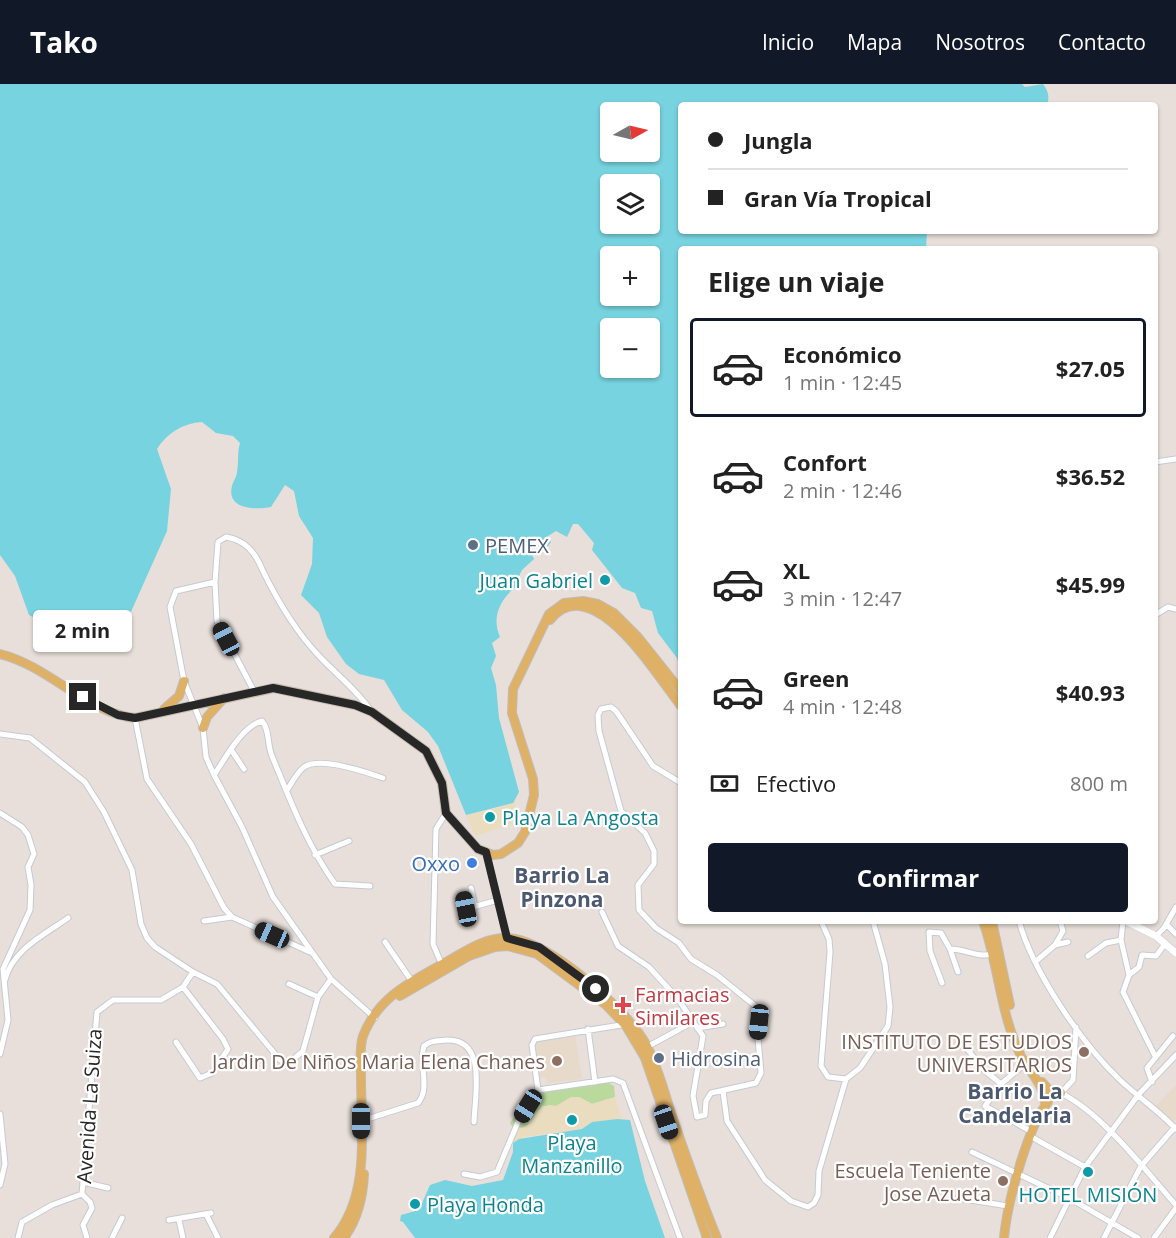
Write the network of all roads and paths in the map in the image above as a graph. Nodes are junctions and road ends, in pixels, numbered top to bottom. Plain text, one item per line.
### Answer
1 (1176, 459) edge
2 (1158, 462) edge
3 (215, 582) junction
4 (1176, 609) edge
5 (1158, 613) edge
6 (543, 630) junction
7 (0, 654) edge
8 (184, 681) junction
9 (678, 687) edge
10 (254, 692) junction
11 (224, 698) junction
12 (678, 702) edge
13 (192, 705) junction
14 (159, 712) junction
15 (372, 712) junction
16 (135, 718) junction
17 (202, 728) junction
18 (0, 734) edge
19 (232, 751) junction
20 (244, 769) dead end
21 (214, 775) junction
22 (383, 778) dead end
23 (678, 781) edge
24 (286, 790) junction
25 (0, 813) edge
26 (446, 813) junction
27 (350, 842) dead end
28 (486, 852) junction
29 (315, 855) junction
30 (370, 886) dead end
31 (471, 888) dead end
32 (464, 896) dead end
33 (498, 900) junction
34 (475, 907) junction
35 (1176, 908) edge
36 (602, 912) dead end
37 (232, 917) junction
38 (68, 918) dead end
39 (204, 921) dead end
40 (822, 924) edge
41 (874, 924) edge
42 (984, 924) edge
43 (993, 924) edge
44 (1019, 924) edge
45 (1061, 924) edge
46 (1124, 924) edge
47 (1131, 924) edge
48 (1166, 924) junction
49 (1176, 934) edge
50 (1156, 936) junction
51 (507, 938) junction
52 (1121, 940) junction
53 (385, 942) dead end
54 (1068, 942) dead end
55 (1165, 944) dead end
56 (1055, 945) junction
57 (950, 949) junction
58 (311, 952) junction
59 (1176, 953) edge
60 (992, 954) junction
61 (1088, 956) dead end
62 (1035, 962) junction
63 (444, 967) junction
64 (193, 972) junction
65 (958, 972) dead end
66 (1129, 975) junction
67 (331, 979) junction
68 (411, 980) junction
69 (942, 983) dead end
70 (289, 984) dead end
71 (4, 985) junction
72 (183, 987) junction
73 (318, 998) junction
74 (375, 1018) junction
75 (693, 1022) junction
76 (723, 1023) dead end
77 (628, 1024) junction
78 (697, 1028) junction
79 (1076, 1028) junction
80 (588, 1029) junction
81 (1173, 1036) dead end
82 (176, 1042) dead end
83 (644, 1048) junction
84 (968, 1050) dead end
85 (0, 1054) edge
86 (1176, 1055) edge
87 (1155, 1056) junction
88 (1027, 1062) junction
89 (846, 1079) junction
90 (595, 1082) junction
91 (1152, 1082) junction
92 (1001, 1084) junction
93 (1043, 1087) junction
94 (538, 1090) junction
95 (723, 1091) junction
96 (1061, 1093) junction
97 (1139, 1094) junction
98 (1045, 1105) junction
99 (0, 1114) edge
100 (363, 1120) junction
101 (474, 1122) dead end
102 (1176, 1128) edge
103 (1109, 1132) junction
104 (1031, 1134) junction
105 (972, 1152) dead end
106 (1141, 1166) junction
107 (1085, 1167) junction
108 (464, 1174) dead end
109 (1019, 1174) junction
110 (83, 1182) junction
111 (0, 1185) edge
112 (108, 1188) dead end
113 (82, 1194) junction
114 (958, 1198) dead end
115 (1069, 1198) junction
116 (1008, 1206) junction
117 (1176, 1206) edge
118 (122, 1218) dead end
119 (169, 1220) dead end
120 (179, 1220) junction
121 (1111, 1220) junction
122 (18, 1238) edge
123 (87, 1238) edge
124 (112, 1238) edge
125 (183, 1238) edge
126 (218, 1238) edge
127 (334, 1238) edge
128 (344, 1238) edge
129 (680, 1238) edge
130 (706, 1238) edge
131 (717, 1238) edge
132 (1004, 1238) edge
133 (1050, 1238) edge
134 (1104, 1238) edge
135 (1138, 1238) edge
136 (1154, 1238) edge

1 - 2 street
3 - 8 street
3 - 10 street
3 - 15 street
4 - 5 street
6 - 9 main road
6 - 12 main road
6 - 28 main road
7 - 16 main road
8 - 13 street
8 - 14 main road
10 - 11 main road
10 - 15 main road
11 - 13 main road
11 - 17 main road
13 - 14 main road
13 - 17 street
14 - 16 main road
15 - 26 main road
16 - 37 street
17 - 21 street
18 - 64 street
19 - 20 street
19 - 21 street
19 - 24 street
21 - 58 street
22 - 24 street
23 - 95 street
24 - 29 street
25 - 71 street
26 - 28 main road
26 - 63 street
27 - 29 street
28 - 33 street
29 - 30 street
31 - 34 street
32 - 34 street
33 - 34 street
33 - 51 street
35 - 48 street
36 - 75 street
37 - 39 street
37 - 58 street
38 - 71 street
40 - 89 street
41 - 89 street
42 - 60 main road
43 - 88 main road
44 - 62 street
45 - 56 street
46 - 52 street
47 - 50 street
48 - 49 street
48 - 50 street
50 - 59 street
51 - 63 main road
51 - 77 main road
52 - 61 street
52 - 66 street
53 - 68 street
54 - 56 street
55 - 66 street
56 - 62 street
57 - 60 street
57 - 65 street
57 - 69 street
58 - 67 street
60 - 88 main road
62 - 79 street
63 - 68 main road
63 - 74 main road
63 - 77 main road
64 - 72 street
64 - 73 street
66 - 87 street
67 - 73 street
67 - 74 street
68 - 74 main road
70 - 73 street
71 - 85 street
72 - 82 street
72 - 110 street, Avenida La Suiza
74 - 100 main road
75 - 78 street
75 - 83 street
76 - 78 street
77 - 80 street
77 - 83 main road
78 - 95 street
79 - 96 street
79 - 97 street
80 - 90 street
80 - 94 street
81 - 87 street
83 - 130 main road
83 - 131 main road
84 - 92 street
86 - 91 street
87 - 91 street
88 - 92 street
88 - 93 main road
89 - 95 street
90 - 94 street
90 - 129 street
91 - 97 street
92 - 104 street
93 - 96 main road
93 - 98 main road
94 - 108 street
96 - 98 main road
96 - 103 street
97 - 102 street
97 - 103 street
98 - 104 main road
99 - 111 street
100 - 101 street
100 - 127 main road
100 - 128 main road
102 - 106 street
103 - 106 street
103 - 107 street
104 - 107 street
104 - 109 main road
105 - 109 street
106 - 117 street
106 - 121 street
107 - 115 street
109 - 115 street
109 - 116 main road
110 - 112 street
110 - 113 street, Avenida La Suiza
113 - 122 street, Avenida La Suiza
113 - 123 street
114 - 116 street
115 - 121 street
115 - 133 street
116 - 132 main road
117 - 136 street
118 - 124 street
119 - 120 street
120 - 125 street
120 - 126 street
121 - 134 street
121 - 135 street

